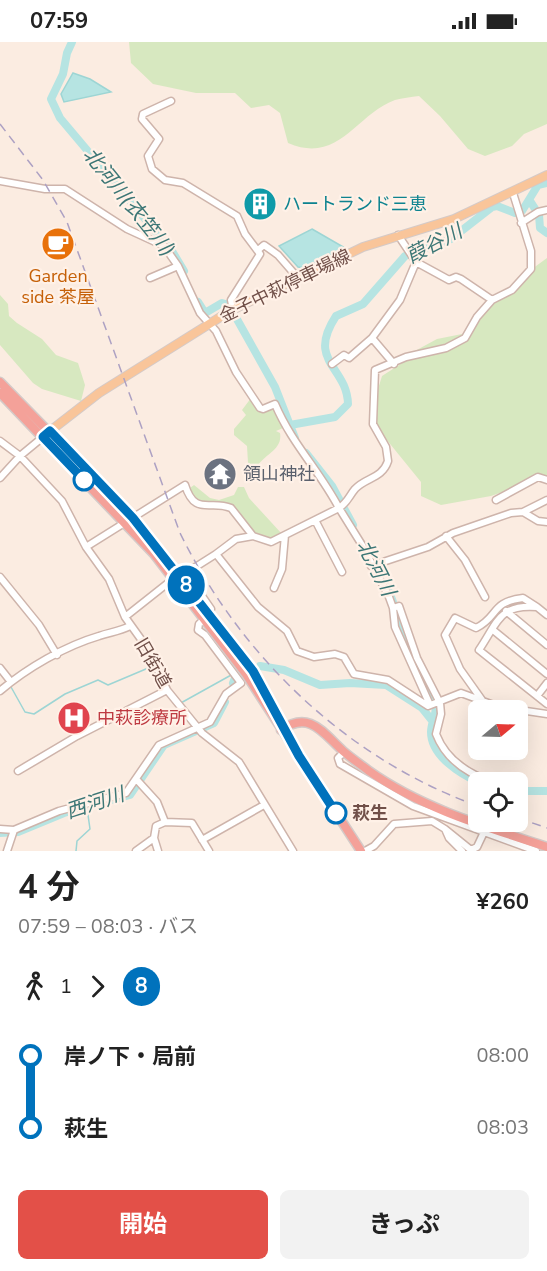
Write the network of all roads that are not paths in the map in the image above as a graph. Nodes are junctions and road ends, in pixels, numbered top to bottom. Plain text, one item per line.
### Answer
1 (171, 101) dead end
2 (547, 175) edge
3 (0, 181) edge
4 (513, 193) junction
5 (547, 210) edge
6 (519, 216) junction
7 (398, 235) junction
8 (258, 250) junction
9 (412, 258) junction
10 (178, 266) junction
11 (150, 278) dead end
12 (298, 278) junction
13 (492, 300) junction
14 (232, 310) junction
15 (211, 323) junction
16 (372, 338) junction
17 (332, 364) dead end
18 (394, 364) junction
19 (0, 382) edge
20 (0, 393) edge
21 (46, 434) junction
22 (0, 441) edge
23 (20, 456) junction
24 (0, 478) edge
25 (547, 480) edge
26 (496, 500) dead end
27 (547, 500) edge
28 (342, 506) junction
29 (523, 512) junction
30 (315, 520) junction
31 (130, 521) junction
32 (547, 522) edge
33 (285, 535) junction
34 (254, 536) junction
35 (446, 536) junction
36 (86, 547) junction
37 (216, 554) junction
38 (373, 565) junction
39 (342, 572) dead end
40 (0, 577) edge
41 (173, 579) junction
42 (274, 588) dead end
43 (484, 597) dead end
44 (395, 607) junction
45 (537, 607) junction
46 (506, 611) junction
47 (547, 615) edge
48 (125, 617) junction
49 (207, 617) junction
50 (130, 626) junction
51 (492, 630) junction
52 (547, 645) edge
53 (57, 655) junction
54 (0, 668) edge
55 (547, 674) edge
56 (547, 682) edge
57 (9, 683) junction
58 (0, 691) edge
59 (165, 691) junction
60 (537, 696) junction
61 (482, 700) joint
62 (435, 704) junction
63 (547, 704) edge
64 (528, 711) edge
65 (547, 714) edge
66 (283, 728) junction
67 (200, 730) junction
68 (18, 771) dead end
69 (470, 772) edge
70 (139, 781) junction
71 (264, 805) junction
72 (468, 819) edge
73 (165, 822) junction
74 (0, 829) edge
75 (445, 829) junction
76 (13, 831) junction
77 (487, 832) edge
78 (498, 832) edge
79 (502, 832) edge
80 (154, 837) junction
81 (202, 840) junction
82 (547, 847) edge
83 (376, 848) edge
84 (7, 851) edge
85 (136, 851) edge
86 (158, 851) edge
87 (209, 851) edge
88 (293, 851) edge
89 (363, 851) edge
90 (462, 851) edge
91 (536, 851) edge

1 - 8 street
2 - 4 main road, 金子中萩停車場線
3 - 10 street
4 - 6 street
4 - 7 main road, 金子中萩停車場線
5 - 6 street
6 - 13 street
7 - 9 street
7 - 12 main road, 金子中萩停車場線
8 - 12 street
8 - 14 street
9 - 13 street
9 - 16 street
10 - 11 street
10 - 15 street
12 - 14 main road, 金子中萩停車場線
13 - 18 street
14 - 15 main road, 金子中萩停車場線
15 - 21 main road, 金子中萩停車場線
15 - 28 street
16 - 17 street
16 - 18 street
18 - 28 street
19 - 21 highway
20 - 21 highway
21 - 23 street
21 - 31 highway
22 - 23 street, 旧街道
23 - 24 street
23 - 36 street, 旧街道
25 - 26 street
27 - 29 street
28 - 30 street
28 - 38 street
29 - 32 street
29 - 35 street
30 - 33 street
30 - 39 street
31 - 34 street
31 - 36 street
31 - 41 highway
31 - 49 highway
33 - 34 street
33 - 42 street
34 - 37 street
35 - 38 street
35 - 43 street
36 - 48 street, 旧街道
37 - 49 street
37 - 62 street
38 - 44 street
40 - 53 street
41 - 48 street
41 - 49 highway
44 - 62 street
44 - 62 street
45 - 46 street
45 - 47 street
45 - 61 street
46 - 51 street
46 - 52 street
48 - 50 street, 旧街道
49 - 66 highway
49 - 67 street
50 - 53 street
50 - 59 street, 旧街道
51 - 55 street
51 - 60 street
53 - 57 street
54 - 57 street
56 - 60 street
57 - 58 street
59 - 67 street, 旧街道
59 - 68 street
60 - 63 street
61 - 62 street
62 - 69 street
64 - 65 street
66 - 72 highway
66 - 89 highway
67 - 70 street
67 - 71 street, 旧街道
70 - 73 street
70 - 76 street
71 - 81 street
71 - 88 street, 旧街道
73 - 80 street
73 - 81 street
74 - 76 street
75 - 77 street
75 - 83 street
75 - 90 street
76 - 84 street
78 - 91 street
79 - 82 highway
80 - 85 street
80 - 86 street
81 - 87 street
83 - 89 street

